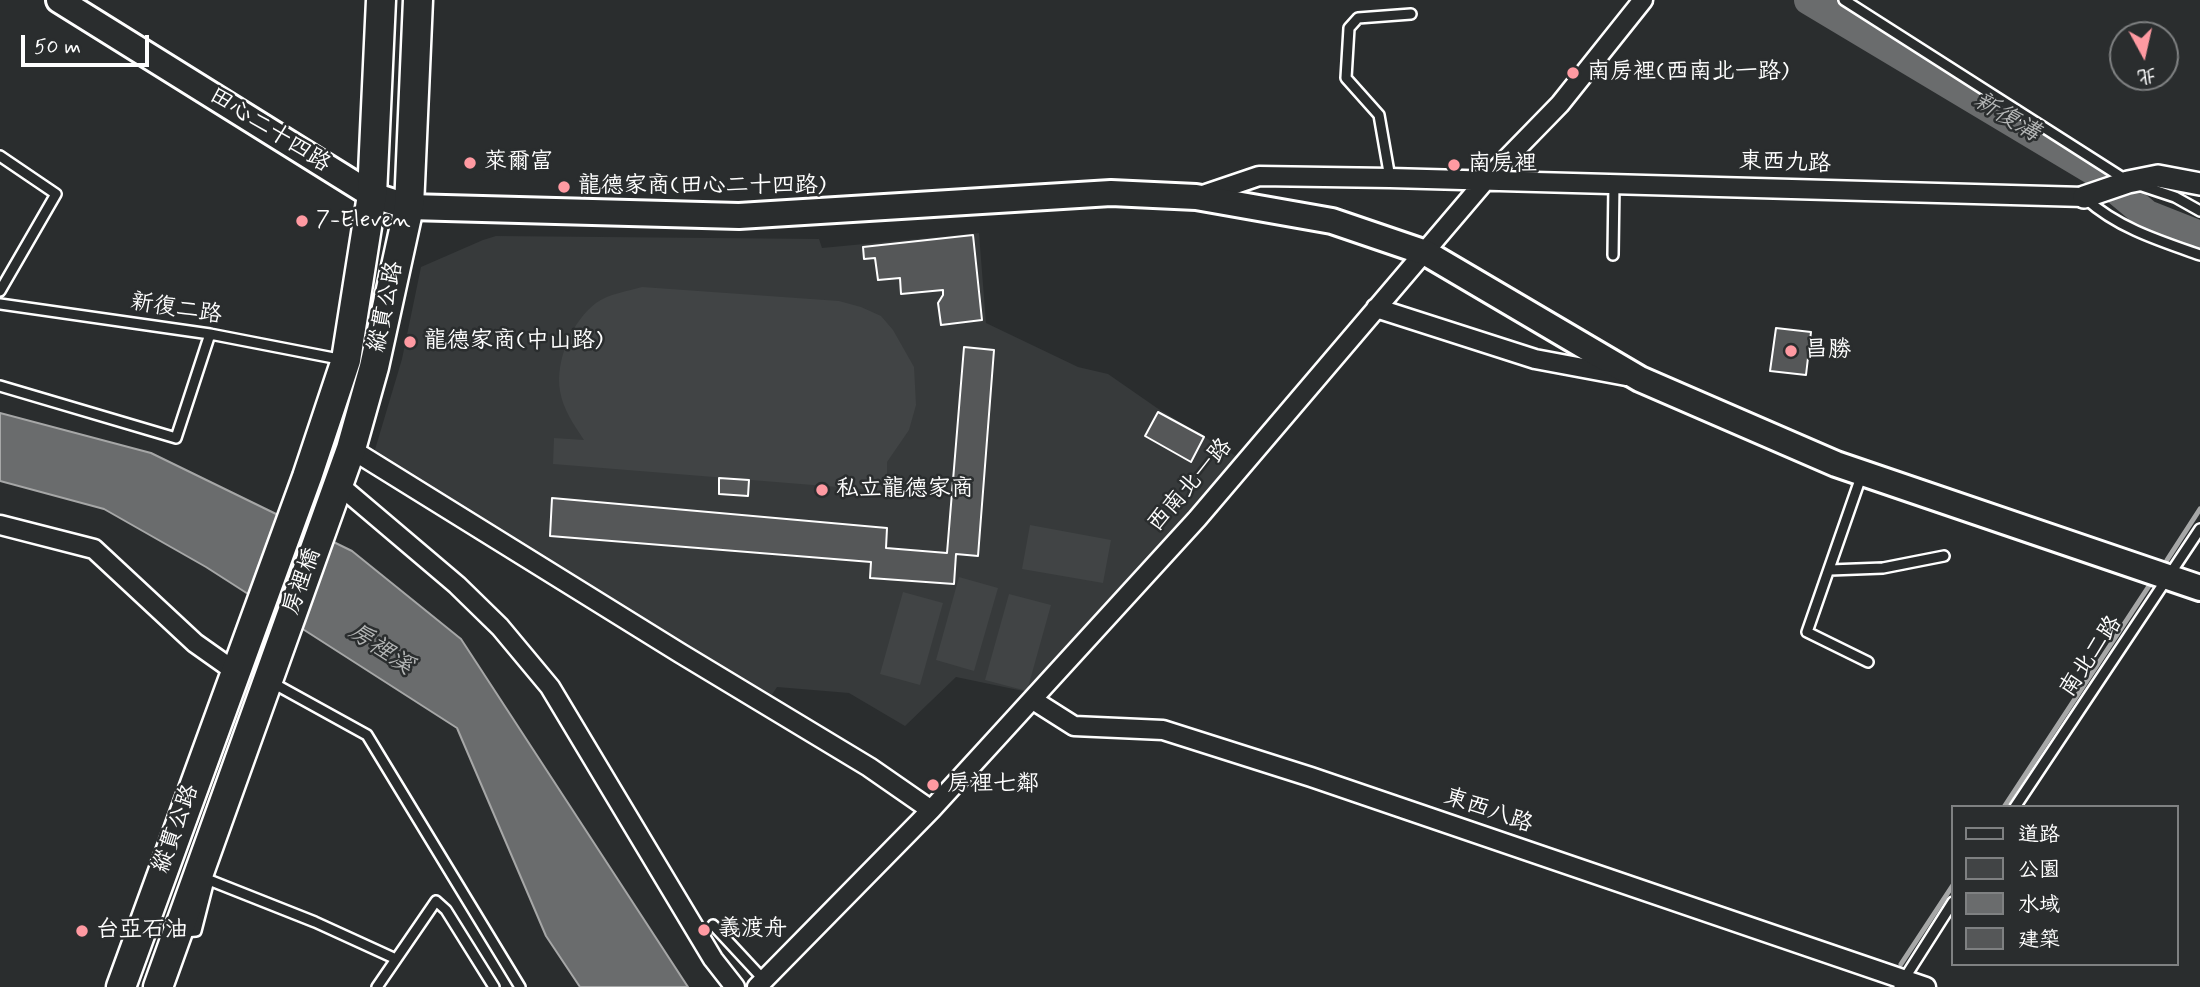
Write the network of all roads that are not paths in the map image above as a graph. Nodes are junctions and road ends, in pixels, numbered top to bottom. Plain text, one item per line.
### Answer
1 (60, 0) edge
2 (381, 0) edge
3 (418, 0) edge
4 (1643, 0) edge
5 (1844, 0) edge
6 (1411, 14) dead end
7 (0, 156) edge
8 (1390, 177) junction
9 (1485, 181) junction
10 (2128, 182) junction
11 (1614, 184) junction
12 (2200, 184) edge
13 (372, 195) junction
14 (1196, 197) junction
15 (2084, 197) junction
16 (409, 207) junction
17 (2200, 211) edge
18 (1426, 253) junction
19 (1613, 255) dead end
20 (2200, 255) edge
21 (0, 291) edge
22 (0, 304) edge
23 (1376, 309) junction
24 (210, 334) junction
25 (346, 360) junction
26 (1640, 379) junction
27 (0, 386) edge
28 (351, 449) junction
29 (1862, 473) junction
30 (307, 477) joint
31 (338, 484) junction
32 (0, 525) edge
33 (2200, 529) edge
34 (1944, 556) dead end
35 (1830, 570) junction
36 (2169, 577) junction
37 (2200, 588) edge
38 (1868, 662) dead end
39 (236, 672) junction
40 (268, 680) junction
41 (1033, 700) junction
42 (2016, 805) edge
43 (930, 810) junction
44 (1952, 904) edge
45 (713, 925) dead end
46 (178, 932) junction
47 (396, 959) junction
48 (1901, 983) edge
49 (761, 984) edge
50 (121, 987) edge
51 (158, 987) edge
52 (377, 987) edge
53 (494, 987) edge
54 (520, 987) edge
55 (735, 987) edge
56 (1926, 987) edge

1 - 13 main road, 田心二十四路
2 - 13 main road, 縱貫公路
3 - 16 main road, 縱貫公路
4 - 9 street, 西南北一路
5 - 10 lane
6 - 8 lane
7 - 21 lane
8 - 9 street, 東西九路
8 - 14 street, 東西九路
9 - 11 street, 東西九路
9 - 18 street, 西南北一路
10 - 12 street
10 - 15 street
10 - 17 lane
11 - 15 street, 東西九路
11 - 19 lane
13 - 16 main road, 田心二十四路
13 - 25 main road, 縱貫公路
14 - 16 main road, 田心二十四路
14 - 18 main road, 田心二十四路
15 - 20 lane
16 - 28 main road, 縱貫公路
18 - 23 street, 西南北一路
18 - 26 main road, 田心二十四路
22 - 24 lane, 新復二路
23 - 26 street
23 - 41 street, 西南北一路
24 - 25 lane, 新復二路
24 - 27 lane
25 - 30 main road, 縱貫公路
26 - 29 main road, 田心二十四路
28 - 31 main road, 縱貫公路
28 - 43 street
29 - 35 lane
29 - 36 main road, 田心二十四路
30 - 39 main road, 房裡橋
31 - 40 main road, 房裡橋
31 - 55 street
32 - 39 street
33 - 36 lane, 南北二路
34 - 35 lane
35 - 38 lane
36 - 37 main road, 田心二十四路
36 - 42 lane, 南北二路
39 - 50 main road, 縱貫公路
40 - 46 main road, 縱貫公路
40 - 54 lane
41 - 43 street, 西南北一路
41 - 48 street, 東西八路
43 - 49 street, 西南北一路
44 - 48 lane
45 - 49 lane
46 - 47 lane
46 - 51 main road, 縱貫公路
47 - 52 lane
47 - 53 lane
48 - 56 street, 東西八路

